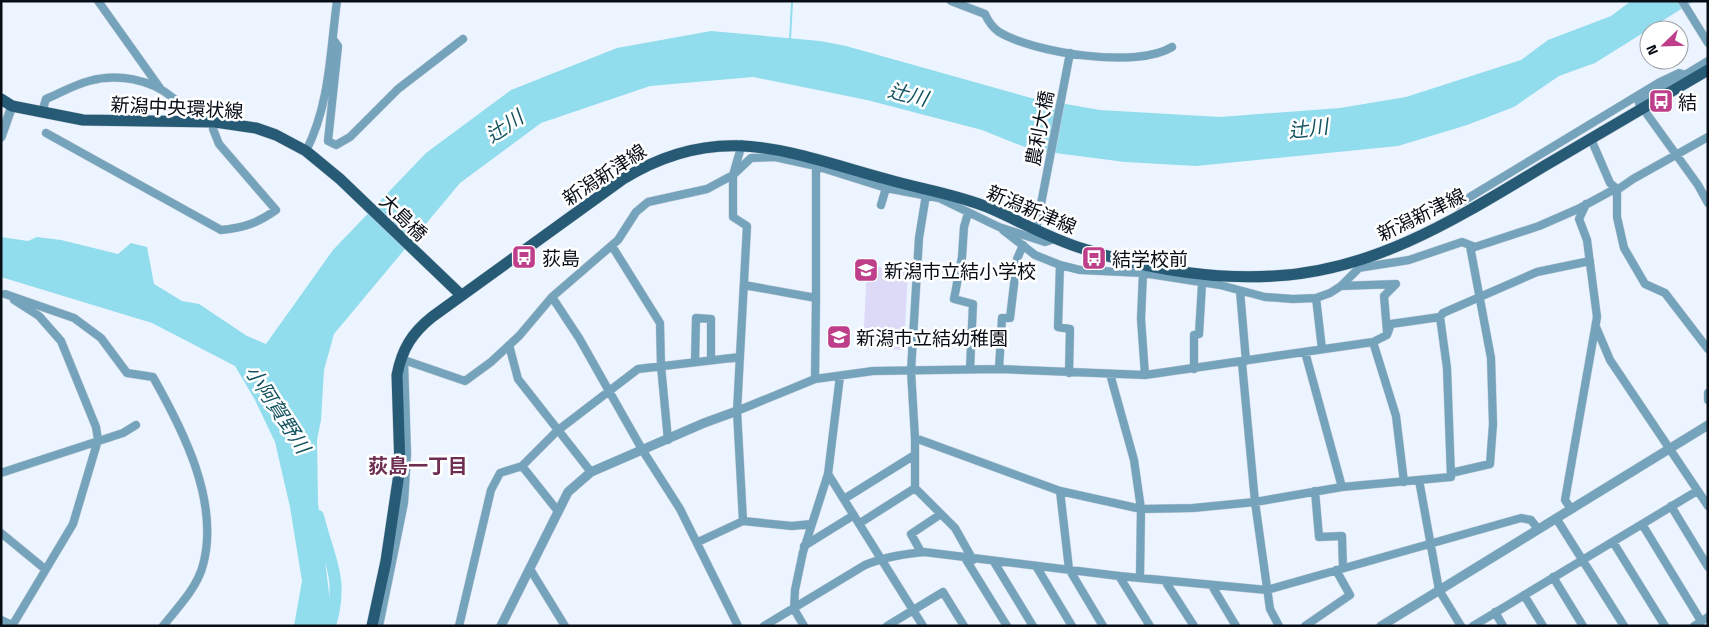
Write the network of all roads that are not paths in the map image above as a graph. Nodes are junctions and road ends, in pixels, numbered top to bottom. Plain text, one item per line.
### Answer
1 (98, 1) edge
2 (337, 1) edge
3 (951, 1) edge
4 (1682, 1) edge
5 (333, 39) junction
6 (462, 39) dead end
7 (1708, 42) edge
8 (1172, 47) dead end
9 (1069, 57) junction
10 (1708, 61) edge
11 (1708, 70) edge
12 (1686, 75) junction
13 (160, 88) junction
14 (1, 99) edge
15 (12, 106) junction
16 (1645, 108) junction
17 (42, 112) junction
18 (189, 122) junction
19 (215, 122) junction
20 (46, 133) dead end
21 (1, 136) edge
22 (1708, 136) edge
23 (1591, 139) junction
24 (742, 144) junction
25 (306, 150) junction
26 (1676, 155) junction
27 (775, 157) junction
28 (816, 166) junction
29 (733, 175) junction
30 (340, 179) joint
31 (888, 184) junction
32 (1617, 190) junction
33 (926, 195) junction
34 (955, 196) junction
35 (939, 198) junction
36 (1708, 203) edge
37 (1586, 204) junction
38 (881, 205) dead end
39 (1455, 206) dead end
40 (968, 213) junction
41 (999, 227) junction
42 (1036, 230) junction
43 (1017, 232) junction
44 (1054, 239) junction
45 (1023, 245) junction
46 (612, 246) junction
47 (1470, 246) junction
48 (1373, 257) junction
49 (1048, 261) junction
50 (1590, 261) junction
51 (1060, 265) junction
52 (1358, 268) junction
53 (1143, 273) junction
54 (1202, 284) junction
55 (744, 285) junction
56 (1341, 286) junction
57 (1240, 291) junction
58 (3, 294) edge
59 (461, 295) junction
60 (552, 297) junction
61 (816, 298) junction
62 (1316, 298) junction
63 (1481, 298) junction
64 (1440, 317) junction
65 (1596, 328) junction
66 (1387, 335) junction
67 (1373, 342) junction
68 (509, 345) junction
69 (1322, 349) junction
70 (1708, 349) edge
71 (1305, 352) junction
72 (740, 357) junction
73 (711, 360) junction
74 (402, 361) junction
75 (695, 362) junction
76 (1244, 362) junction
77 (661, 366) junction
78 (970, 369) junction
79 (1194, 369) junction
80 (999, 370) junction
81 (911, 371) junction
82 (1069, 374) junction
83 (1110, 374) junction
84 (1145, 375) junction
85 (840, 376) junction
86 (815, 379) junction
87 (608, 390) junction
88 (1708, 393) edge
89 (1708, 400) edge
90 (736, 411) junction
91 (136, 425) dead end
92 (1708, 425) edge
93 (557, 431) junction
94 (915, 438) junction
95 (98, 440) junction
96 (668, 440) junction
97 (1668, 449) junction
98 (643, 451) junction
99 (913, 456) junction
100 (522, 466) junction
101 (591, 472) junction
102 (1, 473) edge
103 (1451, 473) junction
104 (828, 474) junction
105 (1419, 480) junction
106 (1404, 482) junction
107 (1342, 487) junction
108 (915, 488) junction
109 (1060, 491) junction
110 (1315, 491) junction
111 (1697, 491) junction
112 (844, 499) junction
113 (1255, 502) junction
114 (1671, 506) junction
115 (1708, 506) edge
116 (1141, 509) junction
117 (1571, 509) junction
118 (557, 510) junction
119 (940, 514) junction
120 (854, 515) junction
121 (1556, 518) junction
122 (743, 521) junction
123 (860, 523) junction
124 (811, 524) junction
125 (1642, 524) junction
126 (1538, 529) junction
127 (1, 533) edge
128 (698, 542) junction
129 (1430, 542) junction
130 (1612, 542) junction
131 (804, 546) junction
132 (921, 552) junction
133 (882, 558) junction
134 (969, 559) junction
135 (1583, 559) junction
136 (994, 562) junction
137 (1036, 566) junction
138 (1708, 567) edge
139 (45, 569) junction
140 (530, 569) junction
141 (1069, 569) junction
142 (1340, 569) junction
143 (1119, 576) junction
144 (1140, 577) junction
145 (1553, 577) junction
146 (1165, 581) junction
147 (1212, 586) junction
148 (1267, 590) junction
149 (1439, 590) junction
150 (1524, 595) junction
151 (794, 608) junction
152 (913, 610) junction
153 (1495, 612) junction
154 (1, 620) edge
155 (1701, 621) edge
156 (12, 625) edge
157 (163, 626) edge
158 (372, 626) edge
159 (379, 626) edge
160 (459, 626) edge
161 (501, 626) edge
162 (565, 626) edge
163 (738, 626) edge
164 (764, 626) edge
165 (804, 626) edge
166 (887, 626) edge
167 (923, 626) edge
168 (964, 626) edge
169 (1007, 626) edge
170 (1033, 626) edge
171 (1072, 626) edge
172 (1103, 626) edge
173 (1150, 626) edge
174 (1194, 626) edge
175 (1236, 626) edge
176 (1279, 626) edge
177 (1305, 626) edge
178 (1381, 626) edge
179 (1461, 626) edge
180 (1473, 626) edge
181 (1503, 626) edge
182 (1543, 626) edge
183 (1583, 626) edge
184 (1624, 626) edge
185 (1665, 626) edge

1 - 13 street
2 - 5 street
3 - 9 street
4 - 7 street
5 - 6 street
5 - 25 street
8 - 9 street
9 - 42 street, 農利大橋
10 - 12 street
11 - 16 main road, 新潟新津線
12 - 16 street
12 - 39 street
13 - 17 street
13 - 18 street
14 - 15 main road, 新潟中央環状線
15 - 17 main road, 新潟中央環状線
15 - 21 street
16 - 23 main road, 新潟新津線
16 - 26 street
17 - 18 main road, 新潟中央環状線
18 - 19 main road, 新潟中央環状線
19 - 20 street
19 - 25 main road, 新潟中央環状線
22 - 26 street
23 - 32 street
23 - 48 main road, 新潟新津線
24 - 27 street
24 - 29 street
24 - 31 main road, 新潟新津線
24 - 59 main road, 新潟新津線
25 - 30 main road, 新潟中央環状線
26 - 32 street
26 - 36 street
27 - 28 street
27 - 29 street
28 - 31 street
28 - 61 street
29 - 46 street
29 - 55 street
30 - 59 main road, 大島橋
31 - 33 street
31 - 34 main road, 新潟新津線
31 - 38 street
32 - 37 street
32 - 70 street
33 - 35 street
33 - 81 street
34 - 35 street
34 - 42 main road, 新潟新津線
35 - 40 street
37 - 47 street
37 - 50 street
40 - 41 street
40 - 78 street
41 - 43 street
41 - 45 street
42 - 44 main road, 新潟新津線
43 - 44 street
43 - 49 street
44 - 48 main road, 新潟新津線
45 - 49 street
45 - 80 street
46 - 60 street
46 - 77 street
47 - 52 street
47 - 63 street
48 - 52 street
49 - 51 street
50 - 63 street
50 - 65 street
51 - 53 street
51 - 82 street
52 - 56 street
53 - 54 street
53 - 84 street
54 - 57 street
54 - 79 street
55 - 61 street
55 - 72 street
56 - 62 street
56 - 66 street
57 - 62 street
57 - 76 street
58 - 95 street
58 - 157 street
59 - 74 main road, 新潟新津線
60 - 68 street
60 - 87 street
61 - 86 street
62 - 69 street
63 - 64 street
63 - 103 street
64 - 66 street
64 - 103 street
65 - 97 street
65 - 117 street
66 - 67 street
67 - 69 street
67 - 106 street
68 - 74 street
68 - 93 street
69 - 71 street
71 - 76 street
71 - 107 street
72 - 73 street
72 - 90 street
73 - 75 street
73 - 75 street
74 - 158 main road, 新潟新津線
74 - 159 street
75 - 77 street
76 - 79 street
76 - 113 street
77 - 87 street
77 - 96 street
78 - 80 street
78 - 81 street
79 - 84 street
80 - 82 street
81 - 85 street
81 - 94 street
82 - 83 street
83 - 84 street
83 - 116 street
85 - 86 street
85 - 104 street
86 - 90 street
87 - 93 street
87 - 98 street
88 - 89 street
90 - 96 street
90 - 122 street
91 - 95 street
92 - 97 street
93 - 100 street
93 - 101 street
94 - 99 street
94 - 109 street
95 - 102 street
95 - 139 street
96 - 98 street
97 - 111 street
97 - 117 street
98 - 101 street
98 - 128 street
99 - 108 street
99 - 112 street
100 - 118 street
100 - 160 street
101 - 118 street
103 - 105 street
104 - 112 street
104 - 124 street
105 - 106 street
105 - 129 street
106 - 107 street
107 - 110 street
108 - 119 street
108 - 123 street
109 - 116 street
109 - 141 street
110 - 113 street
110 - 142 street
111 - 114 street
111 - 115 street
112 - 120 street
113 - 116 street
113 - 148 street
114 - 125 street
114 - 138 street
116 - 144 street
117 - 121 street
118 - 140 street
119 - 132 street
119 - 134 street
120 - 123 street
120 - 131 street
121 - 126 street
121 - 135 street
122 - 124 street
122 - 128 street
123 - 133 street
124 - 131 street
125 - 130 street
125 - 155 street
126 - 129 street
126 - 149 street
127 - 139 street
128 - 163 street
129 - 142 street
129 - 149 street
130 - 135 street
130 - 185 street
131 - 151 street
132 - 133 street
132 - 134 street
133 - 151 street
133 - 152 street
134 - 136 street
134 - 169 street
135 - 145 street
135 - 184 street
136 - 137 street
136 - 170 street
137 - 141 street
137 - 171 street
139 - 156 street
140 - 161 street
140 - 162 street
141 - 143 street
141 - 172 street
142 - 148 street
142 - 177 street
143 - 144 street
143 - 173 street
144 - 146 street
145 - 150 street
145 - 183 street
146 - 147 street
146 - 174 street
147 - 148 street
147 - 175 street
148 - 176 street
149 - 178 street
149 - 179 street
150 - 153 street
150 - 182 street
151 - 164 street
151 - 165 street
152 - 166 street
152 - 167 street
152 - 168 street
153 - 180 street
153 - 181 street
154 - 156 street

